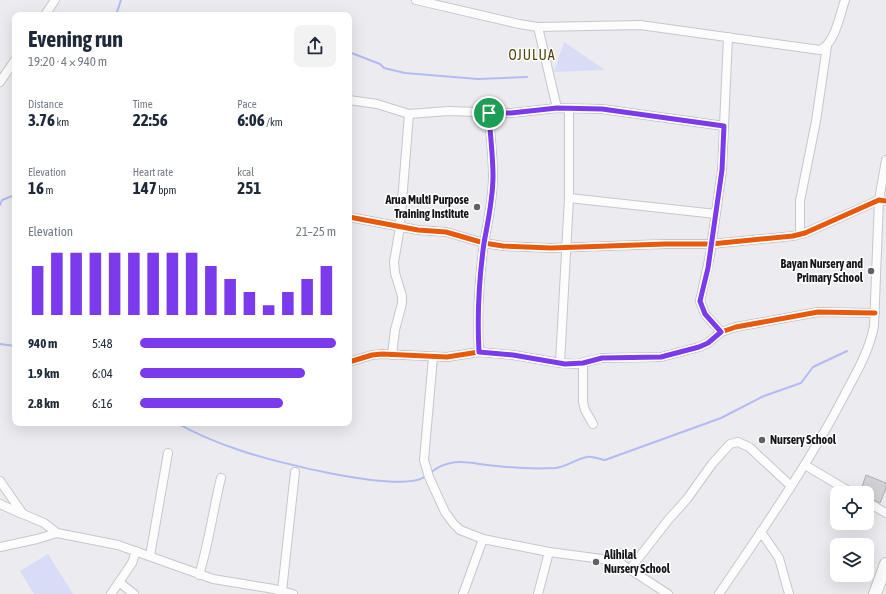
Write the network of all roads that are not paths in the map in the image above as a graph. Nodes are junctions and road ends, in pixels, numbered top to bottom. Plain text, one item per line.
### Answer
1 (55, 0) edge
2 (416, 0) edge
3 (845, 0) edge
4 (431, 1) edge
5 (47, 12) edge
6 (538, 27) junction
7 (728, 37) junction
8 (827, 46) junction
9 (12, 64) edge
10 (0, 82) edge
11 (352, 100) edge
12 (557, 108) junction
13 (569, 109) junction
14 (489, 113) junction
15 (409, 114) junction
16 (724, 126) junction
17 (886, 160) edge
18 (569, 198) junction
19 (882, 201) edge
20 (716, 214) junction
21 (352, 218) edge
22 (400, 227) junction
23 (800, 234) junction
24 (484, 243) junction
25 (711, 244) junction
26 (566, 248) junction
27 (875, 313) junction
28 (721, 332) junction
29 (479, 352) junction
30 (392, 355) junction
31 (433, 357) junction
32 (352, 361) edge
33 (560, 363) junction
34 (583, 363) junction
35 (593, 424) dead end
36 (168, 454) dead end
37 (805, 465) junction
38 (296, 472) dead end
39 (221, 478) dead end
40 (0, 482) edge
41 (791, 486) junction
42 (840, 486) edge
43 (0, 504) edge
44 (874, 506) edge
45 (886, 513) edge
46 (22, 514) junction
47 (761, 532) junction
48 (57, 533) junction
49 (483, 539) junction
50 (0, 547) edge
51 (136, 551) junction
52 (549, 552) junction
53 (150, 556) junction
54 (886, 564) edge
55 (630, 569) junction
56 (199, 575) junction
57 (119, 582) junction
58 (282, 591) junction
59 (111, 594) edge
60 (134, 594) edge
61 (292, 594) edge
62 (463, 594) edge
63 (538, 594) edge
64 (668, 594) edge
65 (719, 594) edge
66 (789, 594) edge
67 (875, 594) edge

1 - 5 street
2 - 4 street
3 - 8 street
4 - 6 street
6 - 7 street
6 - 12 street
7 - 8 street
7 - 16 street
8 - 23 street
9 - 10 street
11 - 15 street
12 - 13 street
12 - 14 street
13 - 16 street
13 - 18 street
14 - 15 street
14 - 24 street
15 - 22 street
16 - 20 street
17 - 19 street
18 - 20 street
18 - 26 street
19 - 23 street
19 - 27 street
20 - 25 street
21 - 22 street
22 - 24 street
22 - 30 street
23 - 25 street
24 - 26 street
24 - 29 street
25 - 26 street
25 - 28 street
26 - 33 street
27 - 28 street
27 - 37 street
28 - 34 street
29 - 31 street
29 - 33 street
30 - 31 street
30 - 32 street
31 - 49 street
33 - 34 street
34 - 35 street
36 - 53 street
37 - 41 street
37 - 42 street
38 - 58 street
39 - 56 street
40 - 46 street
41 - 47 street
41 - 55 street
43 - 46 street
44 - 45 street
46 - 48 street
47 - 65 street
47 - 66 street
48 - 50 street
48 - 51 street
49 - 52 street
49 - 62 street
51 - 53 street
51 - 57 street
52 - 55 street
52 - 63 street
53 - 56 street
54 - 67 main road
55 - 64 street
56 - 58 street
57 - 59 street
57 - 60 street
58 - 61 street

